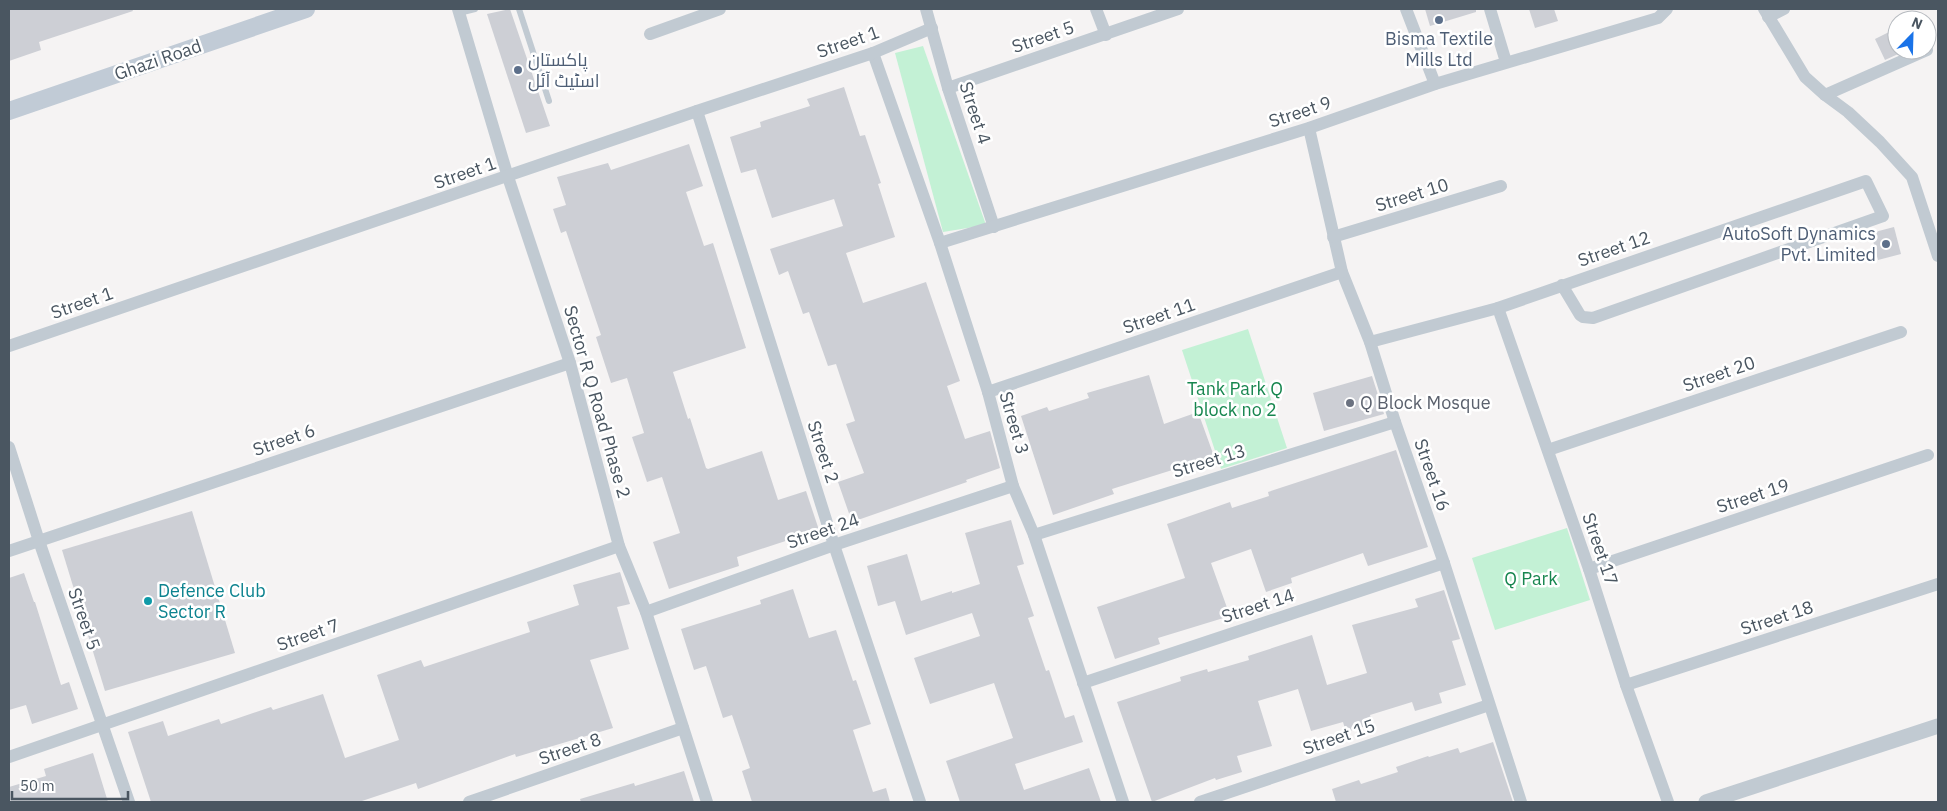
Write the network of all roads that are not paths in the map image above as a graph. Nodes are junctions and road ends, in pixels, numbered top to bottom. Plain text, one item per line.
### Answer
1 (306, 9) edge
2 (475, 9) edge
3 (519, 9) edge
4 (720, 9) edge
5 (926, 9) edge
6 (1096, 9) edge
7 (1178, 9) edge
8 (1406, 9) edge
9 (1490, 9) edge
10 (1668, 9) edge
11 (1784, 9) edge
12 (459, 11) edge
13 (1766, 13) edge
14 (932, 28) junction
15 (650, 34) dead end
16 (1106, 35) junction
17 (873, 53) junction
18 (1904, 60) edge
19 (1506, 62) junction
20 (1435, 84) junction
21 (948, 88) junction
22 (1825, 95) junction
23 (549, 101) dead end
24 (9, 111) edge
25 (697, 111) junction
26 (1309, 128) junction
27 (508, 177) junction
28 (1501, 186) dead end
29 (994, 227) junction
30 (1333, 236) junction
31 (940, 244) junction
32 (1938, 256) edge
33 (1342, 272) junction
34 (1562, 285) junction
35 (1498, 308) junction
36 (1901, 332) dead end
37 (1370, 342) junction
38 (9, 346) edge
39 (570, 363) junction
40 (988, 392) junction
41 (1395, 422) junction
42 (9, 447) edge
43 (1548, 450) junction
44 (1928, 456) dead end
45 (1014, 486) junction
46 (1034, 535) junction
47 (39, 541) junction
48 (834, 545) junction
49 (619, 546) junction
50 (9, 551) edge
51 (1444, 563) junction
52 (1589, 569) junction
53 (1938, 584) edge
54 (646, 612) junction
55 (1083, 682) junction
56 (1626, 685) junction
57 (1489, 705) junction
58 (102, 724) junction
59 (1938, 726) edge
60 (683, 728) junction
61 (9, 757) edge
62 (129, 802) edge
63 (469, 802) edge
64 (707, 802) edge
65 (920, 802) edge
66 (1123, 802) edge
67 (1200, 802) edge
68 (1521, 802) edge
69 (1668, 802) edge
70 (1710, 802) edge

1 - 24 main road, Ghazi Road
2 - 12 lane
3 - 23 lane
4 - 15 street
5 - 14 street, Street 4
6 - 16 street
7 - 16 street, Street 5
8 - 20 street
9 - 19 street
10 - 19 street, Street 9
11 - 13 street
12 - 27 street, Sector R Q Road Phase 2
13 - 22 street
14 - 17 street, Street 1
14 - 21 street, Street 4
16 - 21 street, Street 5
17 - 25 street, Street 1
17 - 31 street, Street 3
18 - 22 street
19 - 20 street, Street 9
20 - 26 street, Street 9
21 - 29 street, Street 4
22 - 32 street
25 - 27 street, Street 1
25 - 48 street, Street 2
26 - 29 street, Street 9
26 - 30 street, Street 16
27 - 38 street, Street 1
27 - 39 street, Sector R Q Road Phase 2
28 - 30 street, Street 10
29 - 31 street, Street 9
30 - 33 street, Street 16
31 - 40 street, Street 3
33 - 37 street, Street 16
33 - 40 street, Street 11
34 - 34 street, Street 12
34 - 35 street, Street 12
35 - 37 street, Street 12
35 - 43 street, Street 17
36 - 43 street, Street 20
37 - 41 street, Street 16
39 - 47 street, Street 6
39 - 49 street, Sector R Q Road Phase 2
40 - 45 street, Street 3
41 - 46 street, Street 13
41 - 51 street, Street 16
42 - 47 street, Street 5
43 - 52 street, Street 17
44 - 52 street, Street 19
45 - 46 street, Street 3
45 - 48 street, Street 24
46 - 55 street, Street 3
47 - 50 street, Street 6
47 - 58 street, Street 5
48 - 54 street, Street 24
48 - 65 street, Street 2
49 - 54 street, Sector R Q Road Phase 2
49 - 58 street, Street 7
51 - 55 street, Street 14
51 - 57 street, Street 16
52 - 56 street, Street 17
53 - 56 street, Street 18
54 - 60 street, Sector R Q Road Phase 2
55 - 66 street, Street 3
56 - 69 street, Street 17
57 - 67 street, Street 15
57 - 68 street, Street 16
58 - 61 street, Street 7
58 - 62 street, Street 5
59 - 70 street
60 - 63 street, Street 8
60 - 64 street, Sector R Q Road Phase 2

